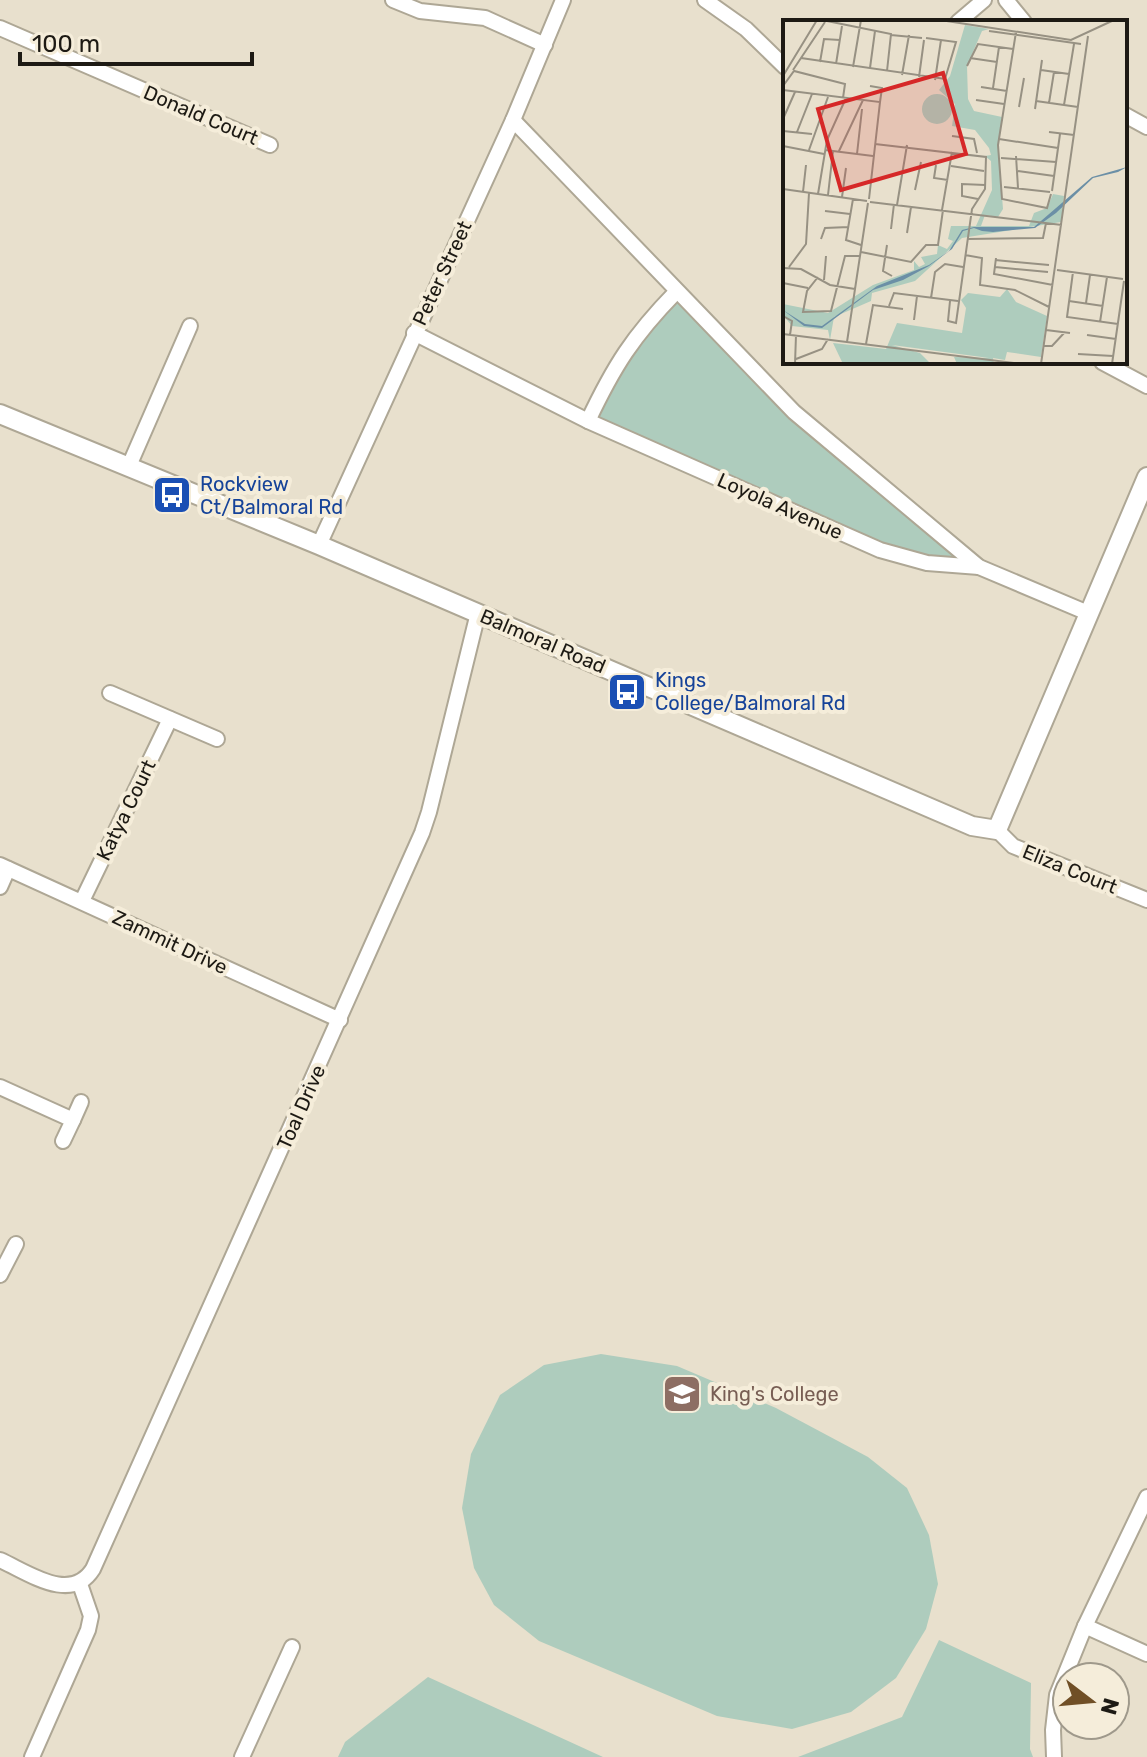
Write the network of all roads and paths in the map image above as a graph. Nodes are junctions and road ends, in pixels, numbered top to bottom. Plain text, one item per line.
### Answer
1 (393, 0) edge
2 (563, 0) edge
3 (705, 0) edge
4 (984, 0) edge
5 (1006, 0) edge
6 (960, 20) edge
7 (1022, 20) edge
8 (0, 28) edge
9 (545, 45) junction
10 (783, 65) edge
11 (1127, 116) edge
12 (513, 120) junction
13 (1147, 127) edge
14 (270, 145) dead end
15 (676, 292) junction
16 (190, 326) dead end
17 (414, 333) junction
18 (1106, 364) edge
19 (1147, 386) edge
20 (0, 414) edge
21 (588, 421) junction
22 (129, 466) junction
23 (1147, 477) edge
24 (319, 545) junction
25 (979, 567) junction
26 (478, 613) junction
27 (1088, 613) junction
28 (110, 693) dead end
29 (170, 719) junction
30 (217, 739) dead end
31 (997, 830) junction
32 (4, 867) edge
33 (0, 887) edge
34 (1147, 900) edge
35 (82, 901) junction
36 (340, 1020) junction
37 (0, 1087) edge
38 (81, 1102) dead end
39 (73, 1120) junction
40 (63, 1141) dead end
41 (16, 1244) dead end
42 (0, 1275) edge
43 (1147, 1497) edge
44 (0, 1560) edge
45 (80, 1584) junction
46 (1085, 1626) junction
47 (292, 1647) dead end
48 (1147, 1654) edge
49 (32, 1757) edge
50 (242, 1757) edge
51 (1054, 1757) edge

1 - 9 street
2 - 9 street, Peter Street
3 - 10 street
4 - 6 street
5 - 7 street
8 - 14 street, Donald Court
9 - 12 street, Peter Street
11 - 13 street
12 - 15 street, Loyola Avenue
12 - 17 street, Peter Street
15 - 21 street
15 - 25 street, Loyola Avenue
16 - 22 street
17 - 21 street, Loyola Avenue
17 - 24 street, Peter Street
18 - 19 street
20 - 22 street, Balmoral Road
21 - 25 street, Loyola Avenue
22 - 24 street, Balmoral Road
23 - 27 street
24 - 26 street, Balmoral Road
25 - 27 street, Loyola Avenue
26 - 31 street, Balmoral Road
26 - 36 street, Toal Drive
27 - 31 street
28 - 29 street
29 - 30 street
29 - 35 street, Katya Court
31 - 34 street, Eliza Court
32 - 33 street
32 - 35 street, Zammit Drive
35 - 36 street, Zammit Drive
36 - 45 street, Toal Drive
37 - 39 street
38 - 39 street
39 - 40 street
41 - 42 street
43 - 46 street
44 - 45 street
45 - 49 street
46 - 48 street
46 - 51 street
47 - 50 street

